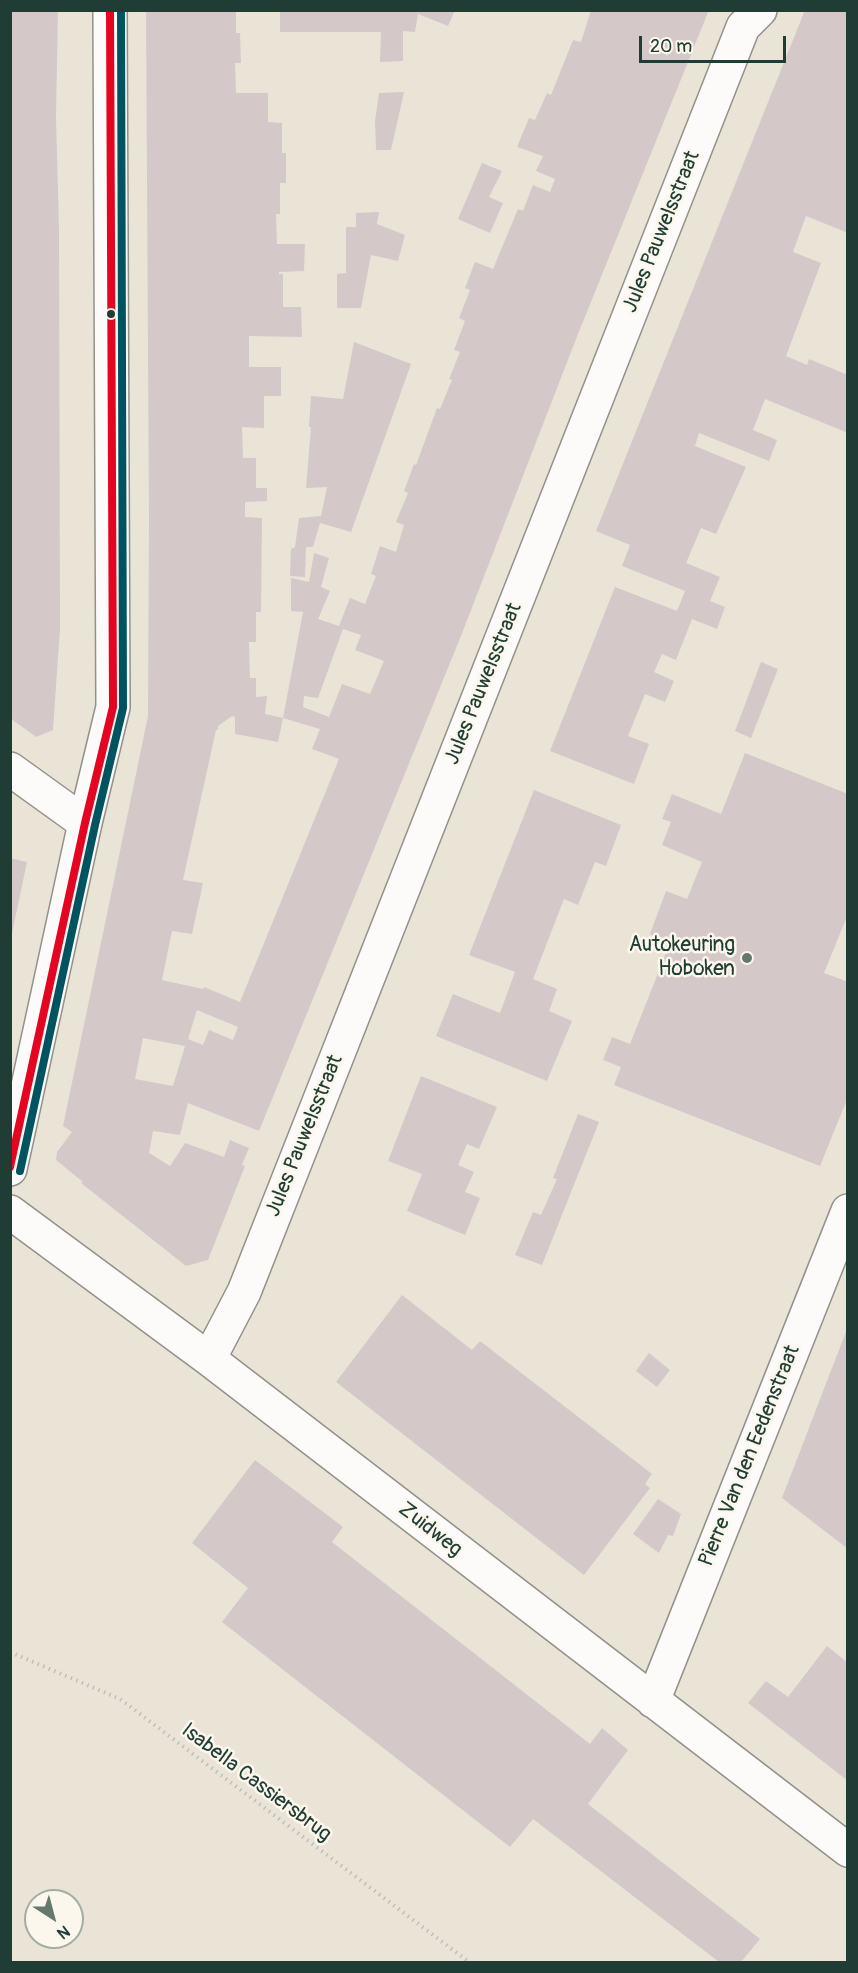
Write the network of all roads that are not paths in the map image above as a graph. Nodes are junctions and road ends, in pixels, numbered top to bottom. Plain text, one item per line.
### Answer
1 (110, 10) edge
2 (760, 10) edge
3 (10, 769) edge
4 (85, 823) junction
5 (10, 1169) edge
6 (848, 1211) edge
7 (10, 1212) edge
8 (209, 1359) junction
9 (653, 1701) junction
10 (848, 1850) edge

1 - 4 street
2 - 8 street, Jules Pauwelsstraat
3 - 4 street
4 - 5 street
6 - 9 street, Pierre Van den Eedenstraat
7 - 8 street, Zuidweg
8 - 9 street, Zuidweg
9 - 10 street, Zuidweg

